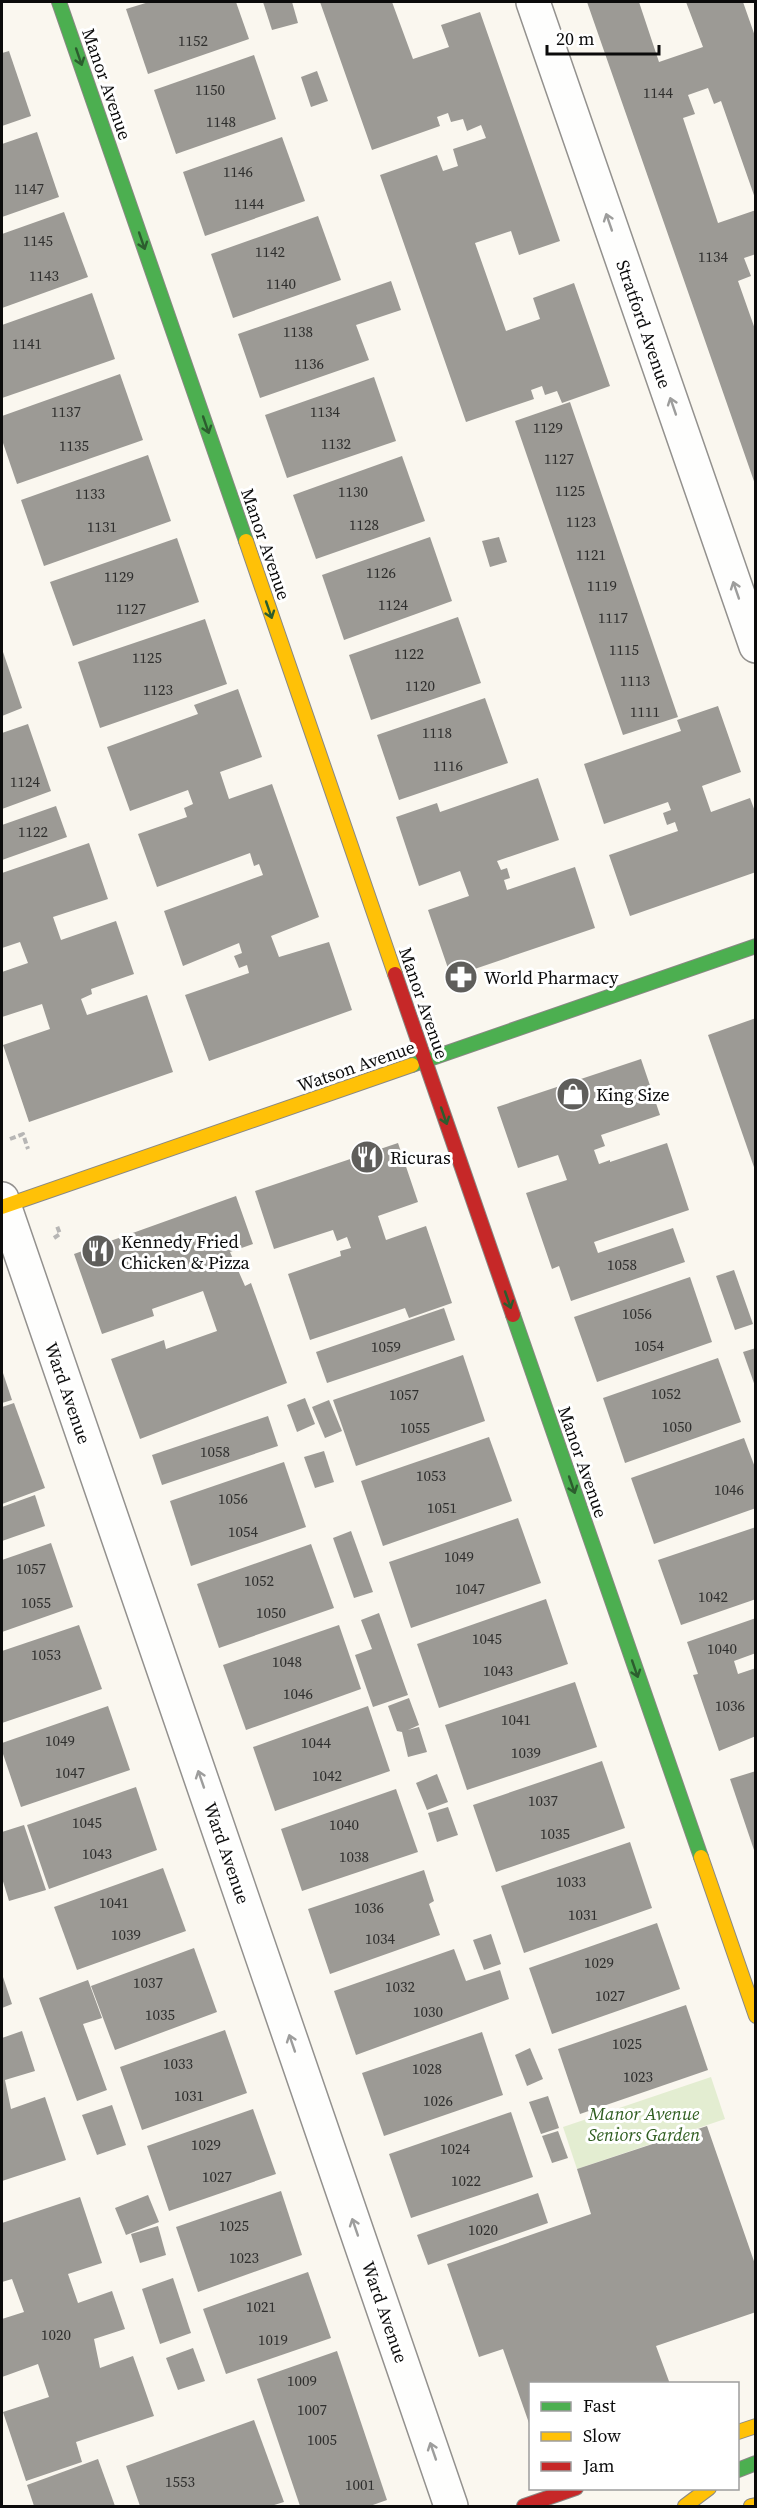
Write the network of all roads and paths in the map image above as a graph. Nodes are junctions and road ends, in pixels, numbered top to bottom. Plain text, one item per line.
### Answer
1 (59, 2) edge
2 (533, 2) edge
3 (756, 646) edge
4 (756, 946) edge
5 (425, 1061) junction
6 (10, 1139) dead end
7 (28, 1149) dead end
8 (2, 1204) edge
9 (60, 1234) dead end
10 (53, 1239) dead end
11 (756, 2016) edge
12 (756, 2426) edge
13 (739, 2432) edge
14 (756, 2463) edge
15 (739, 2470) edge
16 (570, 2490) edge
17 (706, 2490) edge
18 (756, 2505) edge
19 (451, 2506) edge
20 (524, 2506) edge
21 (685, 2506) edge
22 (751, 2506) edge

1 -> 5 main road, Manor Avenue
3 -> 2 street, Stratford Avenue
4 - 5 main road, Watson Avenue
5 - 8 main road, Watson Avenue
5 -> 11 main road, Manor Avenue
6 - 7 path
19 -> 8 street, Ward Avenue
9 - 10 path
12 - 13 main road
14 - 15 main road
16 - 20 main road
17 - 21 main road
18 - 22 main road

